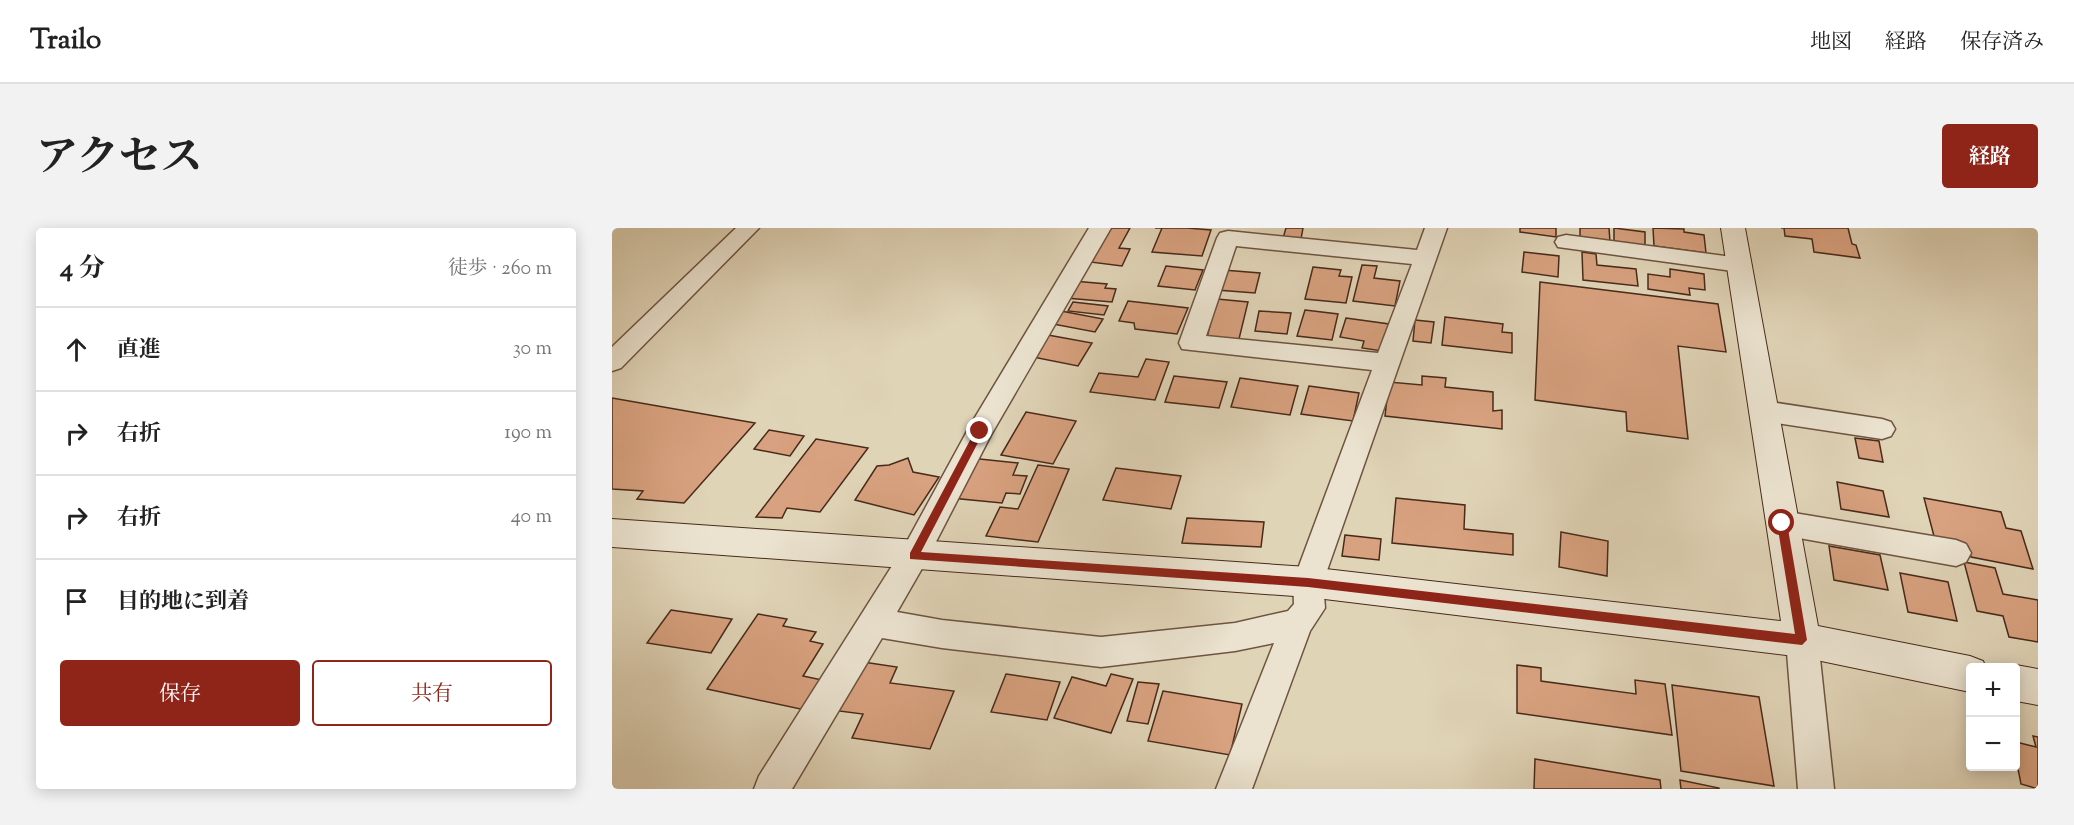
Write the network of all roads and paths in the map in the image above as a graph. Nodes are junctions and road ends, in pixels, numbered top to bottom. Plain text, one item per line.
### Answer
1 (748, 228) edge
2 (1100, 228) edge
3 (1436, 228) edge
4 (1733, 228) edge
5 (1566, 242) dead end
6 (1424, 258) junction
7 (1740, 265) junction
8 (612, 362) edge
9 (1387, 363) junction
10 (1764, 411) junction
11 (1882, 429) dead end
12 (1782, 523) junction
13 (612, 533) edge
14 (1956, 553) dead end
15 (914, 556) junction
16 (1308, 582) junction
17 (873, 622) junction
18 (1297, 623) junction
19 (1802, 640) junction
20 (1966, 673) edge
21 (2020, 684) edge
22 (2038, 687) edge
23 (772, 789) edge
24 (1234, 789) edge
25 (1816, 789) edge

1 - 8 street
2 - 15 street
3 - 6 street
4 - 7 street
5 - 7 street
6 - 9 street
6 - 9 street
7 - 10 street
9 - 16 street
10 - 11 street
10 - 12 street
12 - 14 street
12 - 19 street
13 - 15 street
15 - 16 street
15 - 17 street
16 - 18 street
16 - 19 street
17 - 18 street
17 - 23 street
18 - 24 street
19 - 20 street
19 - 25 street
21 - 22 street

